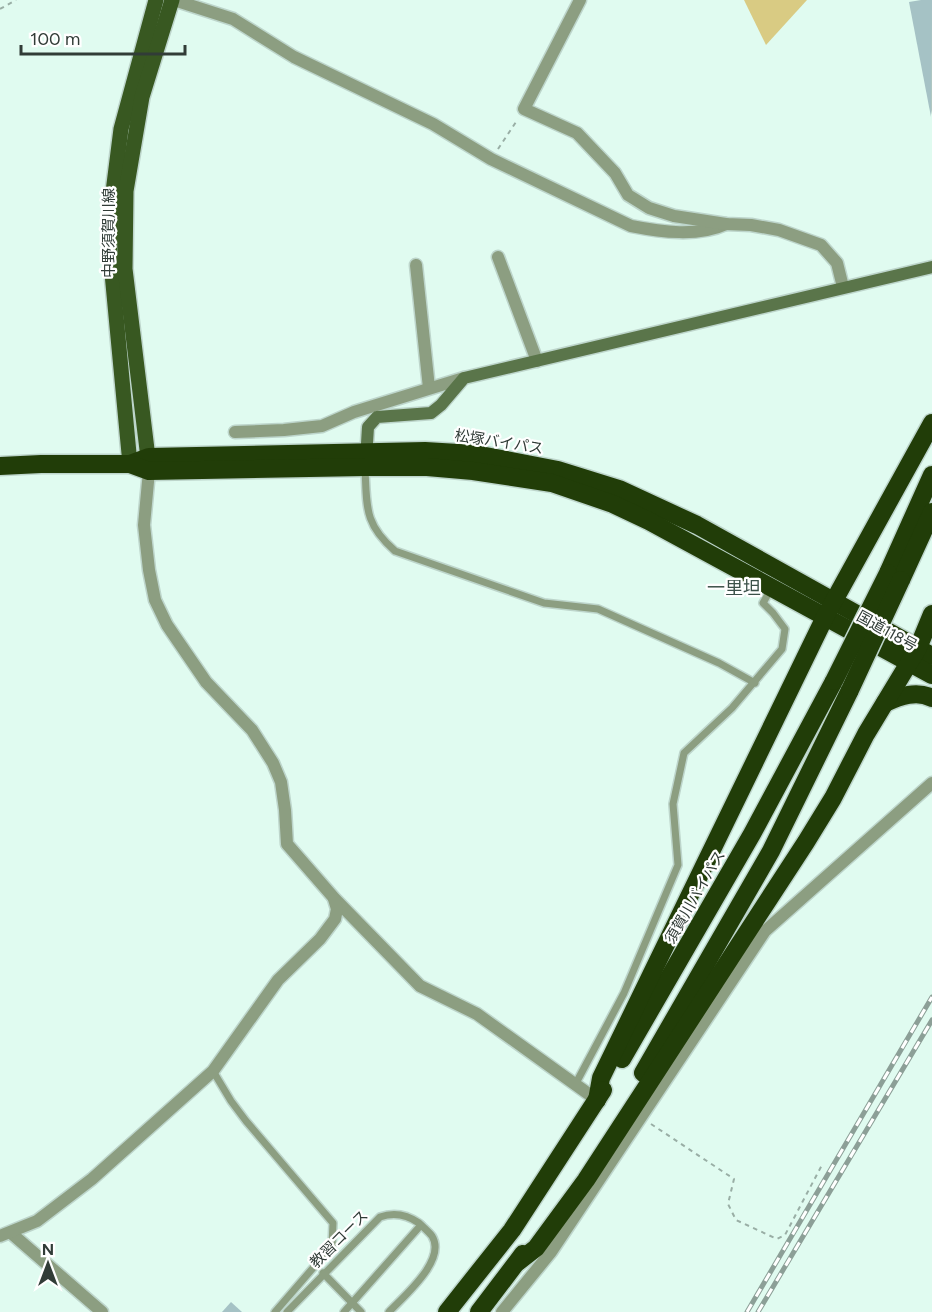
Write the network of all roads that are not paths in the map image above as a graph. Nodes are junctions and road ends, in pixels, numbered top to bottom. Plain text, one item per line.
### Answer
1 (156, 0) edge
2 (173, 0) edge
3 (580, 0) edge
4 (726, 224) junction
5 (498, 257) dead end
6 (416, 265) dead end
7 (932, 267) edge
8 (843, 287) junction
9 (537, 361) junction
10 (464, 378) junction
11 (429, 388) junction
12 (932, 423) edge
13 (235, 432) dead end
14 (366, 459) junction
15 (149, 464) junction
16 (130, 465) junction
17 (0, 466) edge
18 (932, 475) edge
19 (932, 512) edge
20 (895, 577) junction
21 (771, 589) junction
22 (829, 610) junction
23 (932, 614) edge
24 (920, 656) edge
25 (932, 675) edge
26 (755, 683) junction
27 (842, 686) junction
28 (932, 698) edge
29 (885, 703) junction
30 (932, 783) edge
31 (334, 898) junction
32 (716, 996) junction
33 (213, 1071) junction
34 (575, 1085) junction
35 (597, 1100) junction
36 (591, 1183) junction
37 (421, 1225) junction
38 (562, 1225) junction
39 (5, 1235) edge
40 (518, 1262) junction
41 (323, 1273) junction
42 (353, 1303) junction
43 (102, 1312) edge
44 (275, 1312) edge
45 (287, 1312) edge
46 (344, 1312) edge
47 (362, 1312) edge
48 (389, 1312) edge
49 (447, 1312) edge
50 (479, 1312) edge
51 (502, 1312) edge

1 - 16 main road, 中野須賀川線
2 - 4 street
2 - 15 main road, 中野須賀川線
3 - 4 street
4 - 8 street
5 - 9 street
6 - 11 street
7 - 8 street
8 - 9 street
9 - 10 street
10 - 11 street
10 - 14 street
11 - 13 street
12 - 22 highway
14 - 15 highway, 松塚バイパス
14 - 21 highway, 松塚バイパス
14 - 22 highway, 松塚バイパス
14 - 26 lane
15 - 16 highway, 松塚バイパス
15 - 31 street
16 - 17 highway, 松塚バイパス
18 - 20 highway, 須賀川バイパス
19 - 20 highway, 須賀川バイパス
20 - 27 highway, 須賀川バイパス, bridge
21 - 22 highway, 松塚バイパス
21 - 26 lane
22 - 24 highway, 国道118号
22 - 35 highway
23 - 24 highway
24 - 25 highway, 国道118号
24 - 29 highway
26 - 34 lane
27 - 35 highway, 須賀川バイパス
27 - 40 highway, 須賀川バイパス
28 - 29 highway
29 - 32 highway
30 - 32 street
31 - 33 street
31 - 34 street
32 - 36 highway
32 - 36 street
33 - 39 street
33 - 44 lane
34 - 35 street
35 - 49 highway, 須賀川バイパス
36 - 38 highway
37 - 41 lane, 教習コース
37 - 42 lane
37 - 48 lane
38 - 40 highway
38 - 51 street
39 - 43 street
40 - 50 highway, 須賀川バイパス
41 - 42 lane
41 - 45 lane, 教習コース
42 - 46 lane
42 - 47 lane

